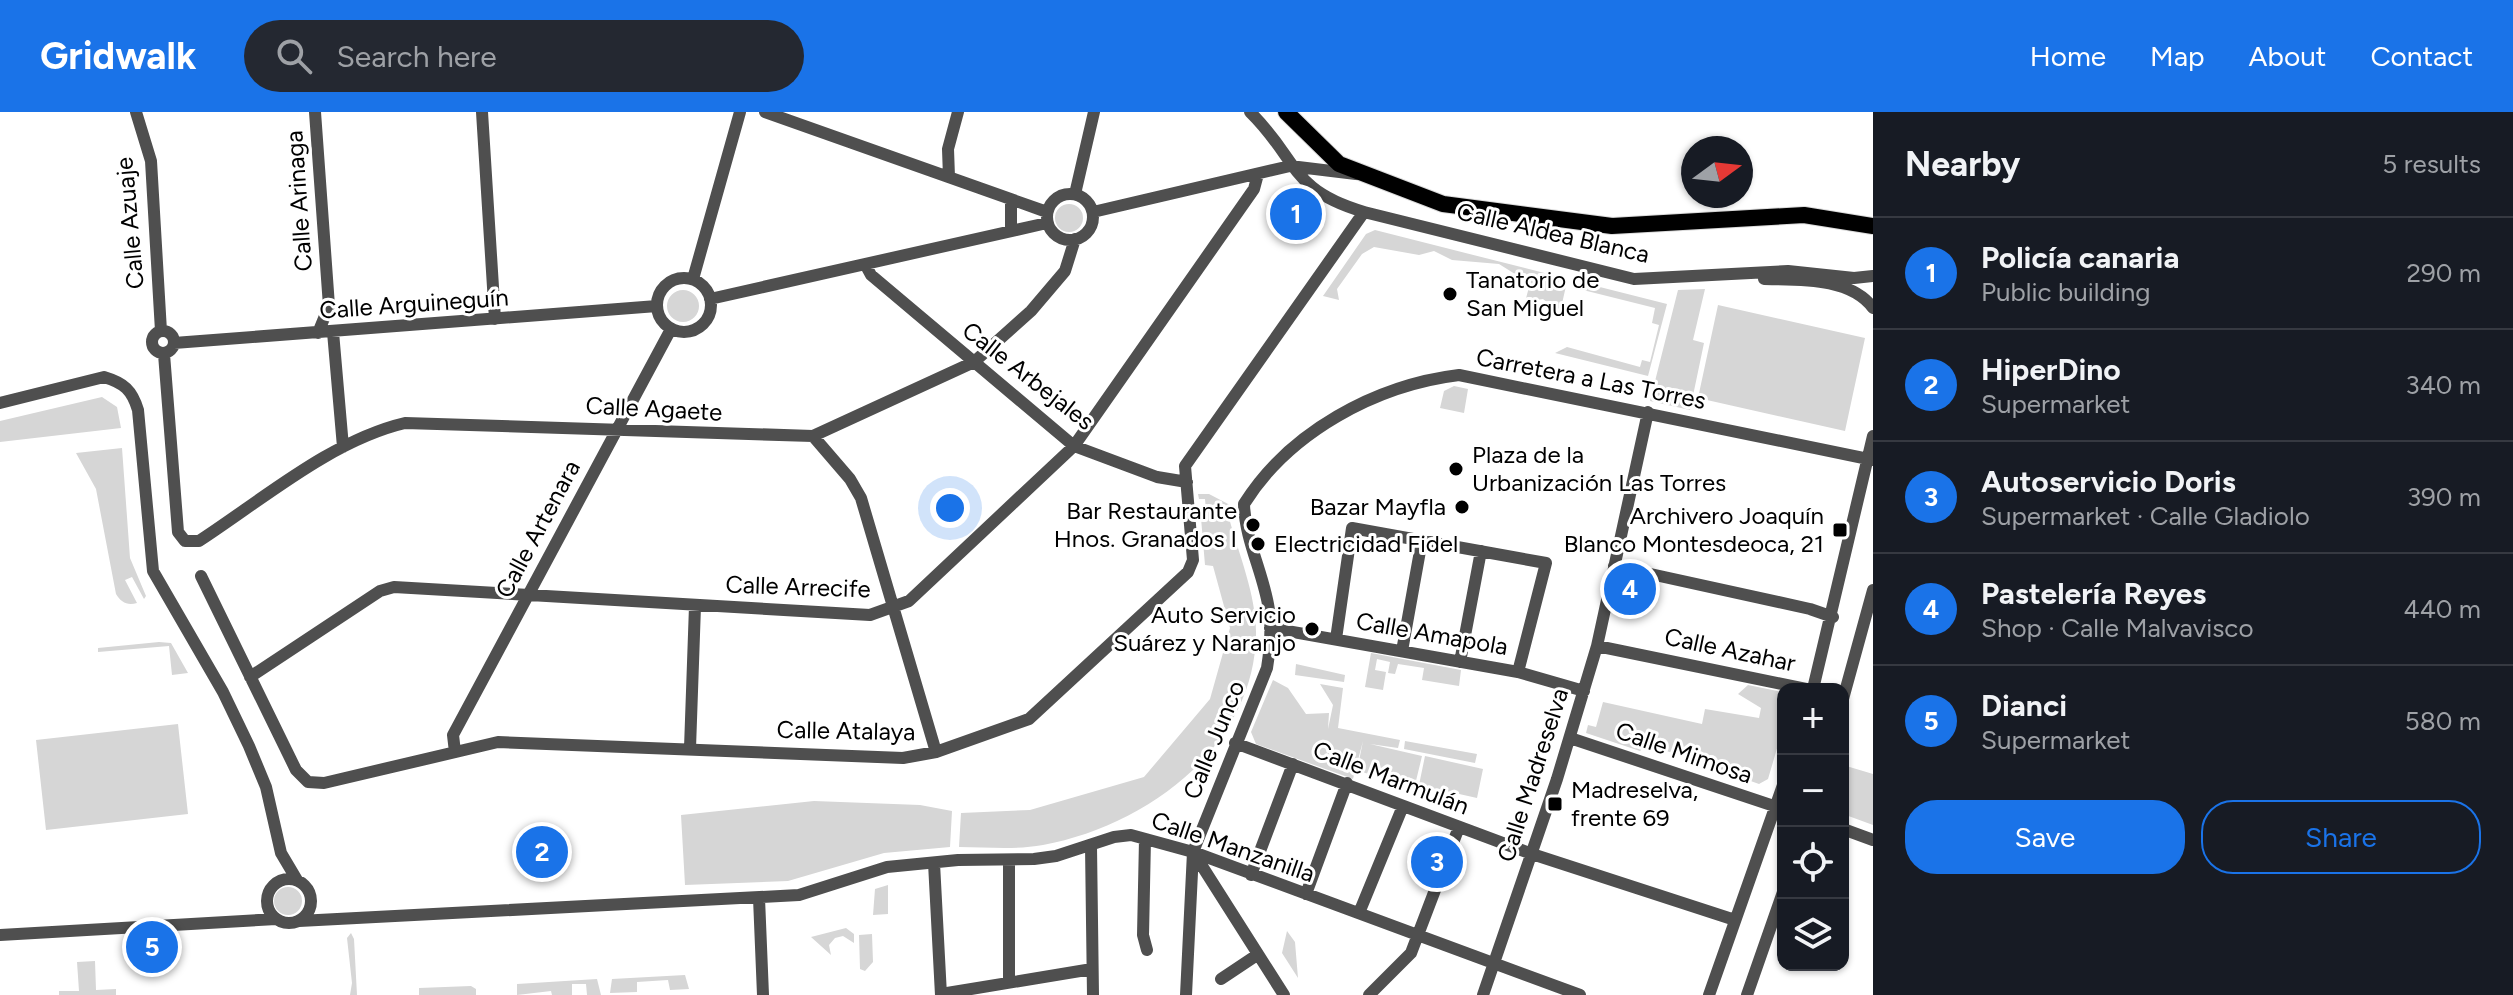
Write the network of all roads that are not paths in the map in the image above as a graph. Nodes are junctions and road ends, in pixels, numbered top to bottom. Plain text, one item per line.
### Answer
1 (136, 112) edge
2 (315, 112) edge
3 (482, 112) edge
4 (740, 112) edge
5 (765, 112) edge
6 (958, 112) edge
7 (1094, 112) edge
8 (1250, 112) edge
9 (1286, 112) edge
10 (1290, 166) junction
11 (1258, 174) junction
12 (1363, 174) junction
13 (949, 177) junction
14 (1075, 194) junction
15 (1011, 199) junction
16 (1093, 212) junction
17 (1364, 212) junction
18 (1047, 217) junction
19 (1870, 226) edge
20 (1011, 231) junction
21 (1075, 239) junction
22 (865, 264) junction
23 (1733, 276) junction
24 (1873, 276) edge
25 (693, 279) junction
26 (710, 299) junction
27 (657, 306) junction
28 (1873, 308) edge
29 (495, 319) junction
30 (671, 329) junction
31 (161, 331) junction
32 (333, 332) junction
33 (318, 333) junction
34 (174, 343) junction
35 (164, 354) junction
36 (974, 362) junction
37 (0, 403) edge
38 (1648, 412) junction
39 (617, 430) junction
40 (813, 436) junction
41 (1873, 436) edge
42 (1074, 446) junction
43 (343, 447) junction
44 (1871, 460) edge
45 (1187, 482) junction
46 (1244, 504) joint
47 (1422, 540) junction
48 (1481, 551) junction
49 (1614, 566) junction
50 (201, 576) dead end
51 (1873, 590) edge
52 (527, 594) junction
53 (695, 606) junction
54 (894, 608) junction
55 (1833, 617) junction
56 (1270, 628) junction
57 (1336, 639) junction
58 (1597, 646) junction
59 (1402, 651) junction
60 (1460, 662) junction
61 (1518, 672) junction
62 (250, 677) junction
63 (1777, 683) edge
64 (1815, 683) edge
65 (1847, 683) edge
66 (1584, 691) junction
67 (1570, 738) junction
68 (1235, 743) junction
69 (690, 748) junction
70 (455, 752) junction
71 (936, 752) junction
72 (1293, 764) junction
73 (1347, 783) junction
74 (1403, 806) junction
75 (1777, 807) edge
76 (1777, 815) edge
77 (1459, 827) junction
78 (1849, 831) edge
79 (1145, 839) junction
80 (1873, 840) edge
81 (1091, 846) junction
82 (1193, 852) junction
83 (281, 853) junction
84 (1532, 854) junction
85 (1009, 860) junction
86 (934, 863) junction
87 (1251, 875) junction
88 (297, 880) junction
89 (270, 891) junction
90 (1306, 894) junction
91 (311, 897) junction
92 (759, 898) junction
93 (1781, 899) edge
94 (1359, 913) junction
95 (335, 917) junction
96 (276, 919) junction
97 (244, 920) junction
98 (1735, 920) junction
99 (299, 921) junction
100 (1420, 934) junction
101 (0, 935) edge
102 (1147, 950) dead end
103 (1257, 955) junction
104 (1494, 962) junction
105 (1092, 969) junction
106 (1221, 979) dead end
107 (1009, 982) junction
108 (763, 995) edge
109 (941, 995) edge
110 (1093, 995) edge
111 (1186, 995) edge
112 (1284, 995) edge
113 (1369, 995) edge
114 (1483, 995) edge
115 (1580, 995) edge
116 (1709, 995) edge
117 (1747, 995) edge

1 - 31 street, Calle Azuaje
2 - 33 street, Calle Arinaga
3 - 29 street
4 - 25 street
5 - 13 street
6 - 13 street
7 - 14 street
8 - 10 street, Calle Aldea Blanca
9 - 12 main road
10 - 11 street
10 - 12 street
10 - 17 street, Calle Aldea Blanca
11 - 16 street
11 - 42 street, Calle Arrecife
12 - 19 main road
13 - 15 street
14 - 16 street
14 - 18 street
15 - 18 street
15 - 20 street
16 - 21 street
17 - 23 street, Calle Aldea Blanca
17 - 45 street, Calle Atalaya
18 - 20 street
18 - 21 street
20 - 22 street
21 - 36 street, Calle Agaete
22 - 26 street
22 - 36 street, Calle Arbejales
23 - 24 street, Calle Aldea Blanca
23 - 28 street, Calle Aldea Blanca
25 - 26 street
25 - 27 street
26 - 30 street
27 - 29 street, Calle Arguineguín
27 - 30 street
29 - 32 street, Calle Arguineguín
30 - 39 street, Calle Artenara
31 - 34 street
31 - 35 street
32 - 33 street, Calle Arguineguín
32 - 43 street
33 - 34 street, Calle Arguineguín
34 - 35 street
35 - 43 street, Calle Agaete
36 - 40 street, Calle Agaete
36 - 42 street, Calle Arbejales
37 - 83 street
38 - 44 street, Carretera a Las Torres
38 - 46 street, Carretera a Las Torres
38 - 49 street, Calle Madreselva
39 - 40 street, Calle Agaete
39 - 43 street, Calle Agaete
39 - 52 street, Calle Artenara
40 - 54 street
41 - 44 street
42 - 45 street, Calle Arbejales
42 - 54 street, Calle Arrecife
44 - 55 street
45 - 71 street, Calle Atalaya
46 - 56 street, Calle Junco
47 - 48 street
47 - 57 street
47 - 59 street
48 - 60 street
48 - 61 street
49 - 55 street
49 - 58 street, Calle Madreselva
50 - 62 street, Calle Atalaya
51 - 65 street
52 - 53 street, Calle Arrecife
52 - 62 street, Calle Arrecife
52 - 70 street, Calle Artenara
53 - 54 street, Calle Arrecife
53 - 69 street
54 - 71 street
55 - 64 street
56 - 57 street, Calle Amapola
56 - 68 street, Calle Junco
57 - 59 street, Calle Amapola
58 - 63 street, Calle Azahar
58 - 66 street, Calle Madreselva
59 - 60 street, Calle Amapola
60 - 61 street, Calle Amapola
61 - 66 street, Calle Amapola
62 - 70 street, Calle Atalaya
66 - 67 street, Calle Madreselva
67 - 75 street, Calle Mimosa
67 - 84 street, Calle Madreselva
68 - 72 street, Calle Marmulán
68 - 82 street, Calle Junco
69 - 70 street, Calle Atalaya
69 - 71 street, Calle Atalaya
72 - 73 street, Calle Marmulán
72 - 87 street
73 - 74 street, Calle Marmulán
73 - 90 street
74 - 77 street, Calle Marmulán
74 - 94 street
76 - 98 street
77 - 84 street, Calle Marmulán
77 - 100 street
78 - 80 street
79 - 81 street, Calle Manzanilla
79 - 82 street, Calle Manzanilla
79 - 102 street
81 - 85 street, Calle Manzanilla
81 - 105 street
82 - 87 street, Calle Manzanilla
82 - 103 street
82 - 111 street, Calle Junco
83 - 88 street
83 - 89 street
84 - 98 street, Calle Marmulán
84 - 104 street, Calle Madreselva
85 - 86 street, Calle Manzanilla
85 - 107 street
86 - 92 street, Calle Manzanilla
86 - 109 street
87 - 90 street, Calle Manzanilla
88 - 89 street
88 - 91 street
89 - 96 street
89 - 97 street
90 - 94 street, Calle Manzanilla
91 - 95 street
91 - 99 street
92 - 95 street, Calle Manzanilla
92 - 108 street
93 - 117 street
94 - 100 street, Calle Manzanilla
95 - 99 street, Calle Manzanilla
96 - 97 street
96 - 99 street
97 - 101 street
98 - 116 street
100 - 104 street, Calle Manzanilla
100 - 113 street
103 - 106 street
103 - 112 street
104 - 114 street, Calle Madreselva
104 - 115 street, Calle Manzanilla
105 - 107 street
105 - 110 street
107 - 109 street

